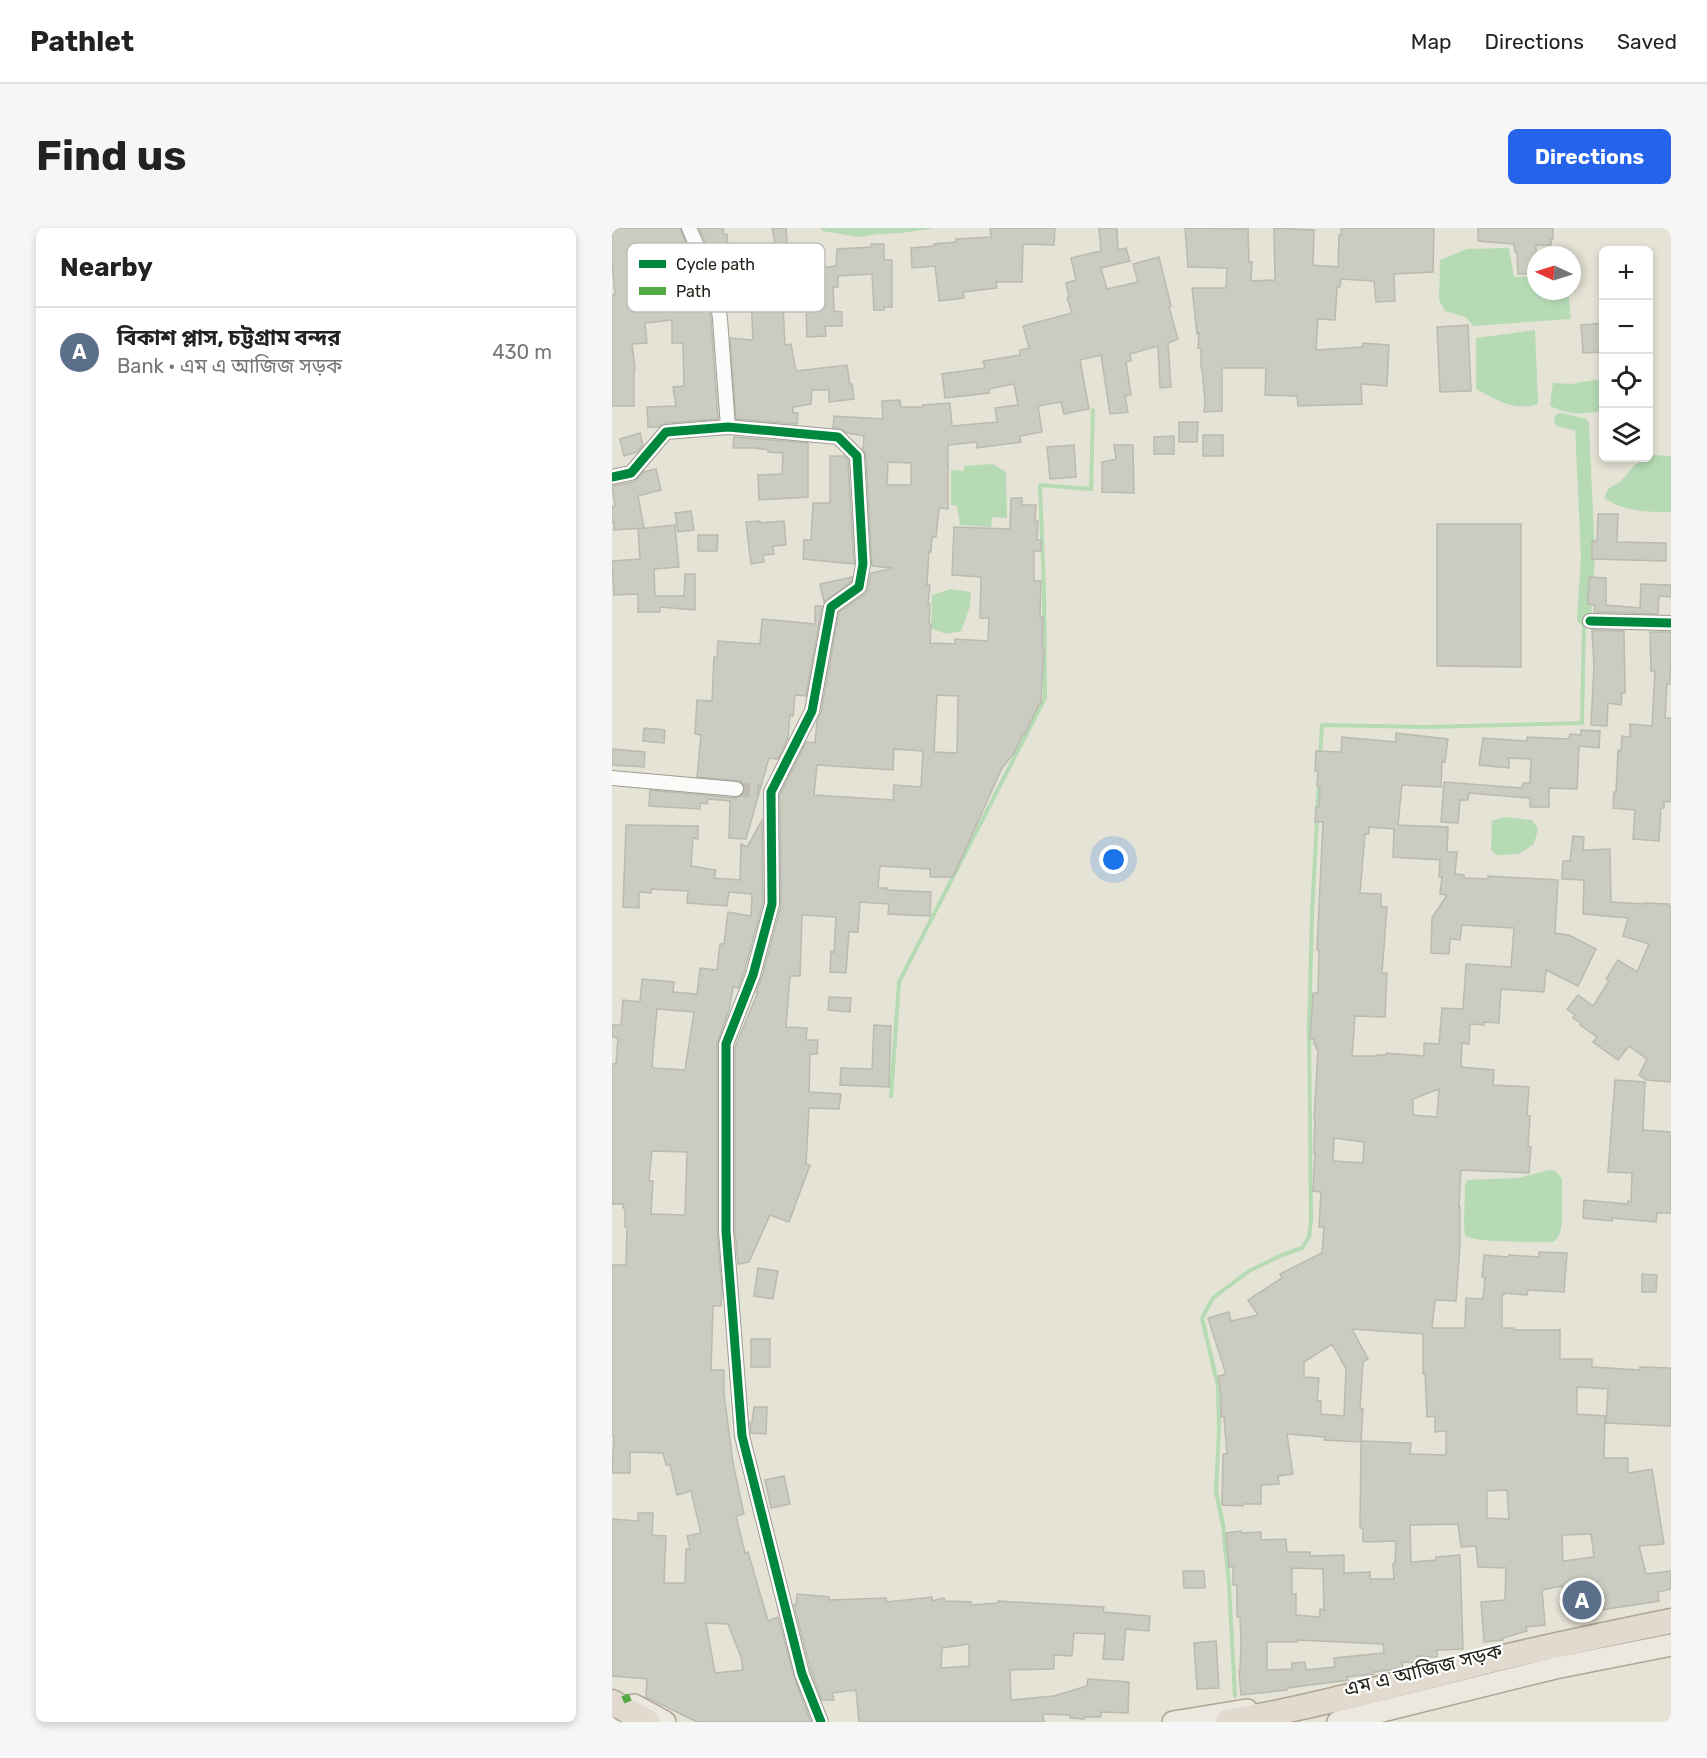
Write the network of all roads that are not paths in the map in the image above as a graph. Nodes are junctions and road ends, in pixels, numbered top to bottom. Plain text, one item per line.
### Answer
1 (689, 228) edge
2 (694, 243) edge
3 (719, 312) edge
4 (728, 426) junction
5 (612, 477) edge
6 (1590, 621) dead end
7 (1671, 623) edge
8 (612, 778) edge
9 (735, 789) tunnel mouth
10 (1671, 1613) edge
11 (1671, 1622) edge
12 (1671, 1636) edge
13 (1671, 1645) edge
14 (612, 1693) edge
15 (612, 1702) edge
16 (612, 1718) edge
17 (1364, 1719) edge
18 (620, 1722) edge
19 (647, 1722) edge
20 (665, 1722) edge
21 (821, 1722) edge
22 (1173, 1722) edge
23 (1228, 1722) edge
24 (1301, 1722) edge
25 (1338, 1722) edge

1 - 2 street
3 - 4 street
4 - 5 street
4 - 21 street
6 - 7 street
8 - 9 street
10 - 22 main road, এম এ আজিজ সড়ক
11 - 23 highway
12 - 24 highway
13 - 17 main road, এম এ আজিজ সড়ক
14 - 20 main road
15 - 19 highway
16 - 18 highway
17 - 25 main road, এম এ আজিজ সড়ক

